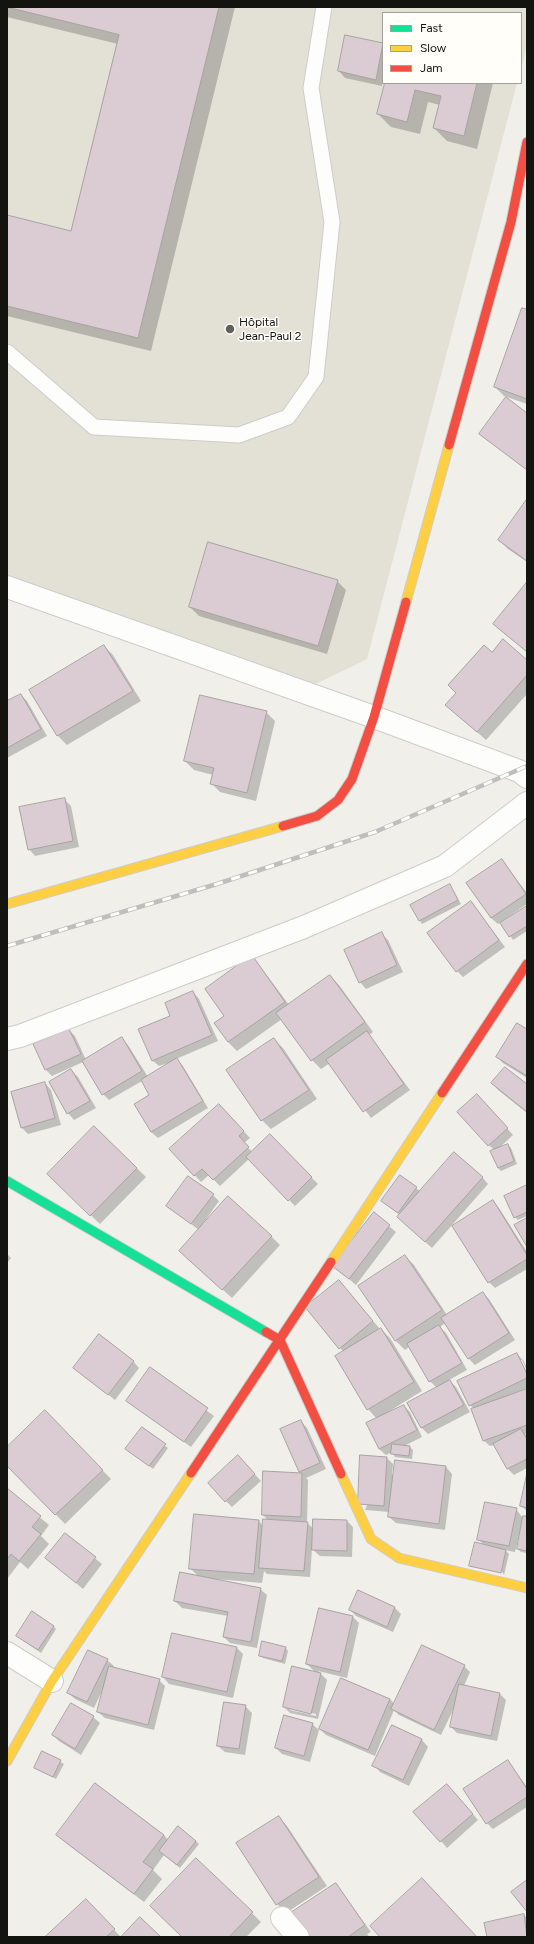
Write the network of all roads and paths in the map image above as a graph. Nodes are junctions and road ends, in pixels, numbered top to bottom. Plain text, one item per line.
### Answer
1 (324, 7) edge
2 (527, 142) edge
3 (7, 352) edge
4 (7, 587) edge
5 (374, 717) junction
6 (527, 777) edge
7 (527, 803) edge
8 (7, 904) edge
9 (527, 964) edge
10 (7, 1039) edge
11 (7, 1181) edge
12 (280, 1340) junction
13 (527, 1588) edge
14 (7, 1653) edge
15 (52, 1681) junction
16 (7, 1761) edge
17 (282, 1918) dead end
18 (298, 1937) edge

1 - 3 lane
2 - 5 street
4 - 5 street
5 - 6 street
5 - 8 street
7 - 10 street
9 - 12 street
11 - 12 street
12 - 13 street
12 - 15 street
14 - 15 street
15 - 16 street
17 - 18 street

